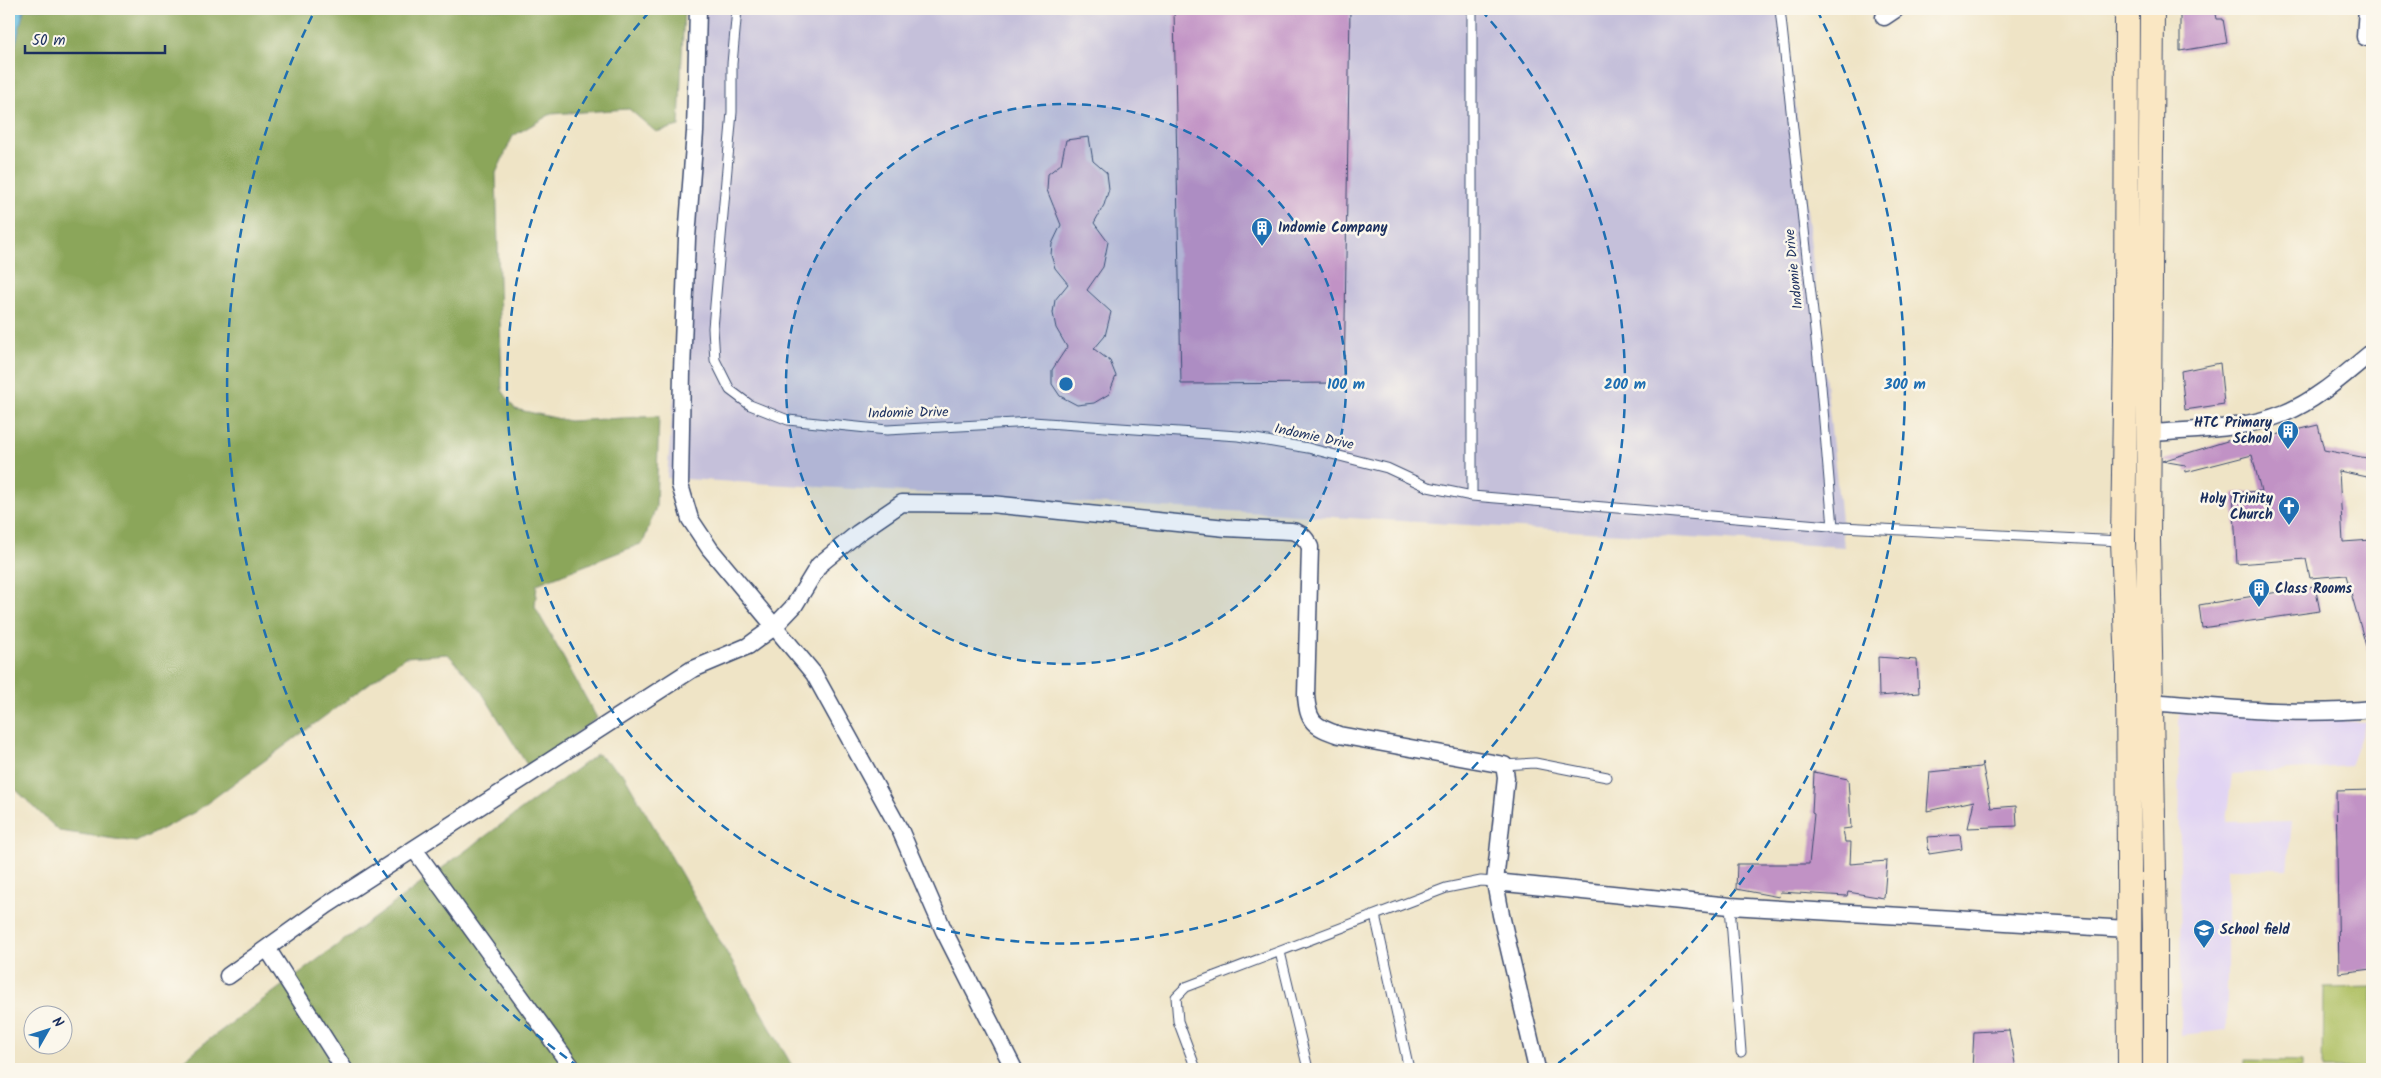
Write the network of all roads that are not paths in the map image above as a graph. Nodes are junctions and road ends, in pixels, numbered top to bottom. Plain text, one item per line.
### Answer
1 (698, 9) edge
2 (737, 9) edge
3 (1472, 9) edge
4 (1780, 9) edge
5 (2127, 9) edge
6 (2152, 9) edge
7 (2367, 9) edge
8 (2366, 37) dead end
9 (2372, 352) edge
10 (2149, 433) junction
11 (1472, 496) junction
12 (1833, 527) junction
13 (2135, 540) junction
14 (774, 627) junction
15 (2151, 702) junction
16 (2372, 709) edge
17 (1504, 765) junction
18 (1607, 777) dead end
19 (414, 849) junction
20 (1495, 882) junction
21 (1730, 906) junction
22 (1375, 915) junction
23 (2128, 929) junction
24 (266, 948) junction
25 (1280, 952) junction
26 (228, 976) dead end
27 (1741, 1052) dead end
28 (344, 1069) edge
29 (573, 1069) edge
30 (1014, 1069) edge
31 (1196, 1069) edge
32 (1308, 1069) edge
33 (1409, 1069) edge
34 (1536, 1069) edge
35 (2130, 1069) edge
36 (2155, 1069) edge

1 - 14 street
2 - 11 lane, Indomie Drive
3 - 11 lane
4 - 12 lane, Indomie Drive
5 - 13 main road
6 - 10 main road
7 - 8 street
9 - 10 street
10 - 13 main road
11 - 12 lane, Indomie Drive
12 - 13 lane, Indomie Drive
13 - 15 main road
13 - 23 main road
14 - 17 street
14 - 19 street
14 - 30 street
15 - 16 street
15 - 36 main road
17 - 18 lane
17 - 20 street
19 - 24 street
19 - 29 street
20 - 21 street
20 - 22 lane
20 - 34 street
21 - 23 street
21 - 27 lane
22 - 25 lane
22 - 33 lane
23 - 35 main road
24 - 26 street
24 - 28 street
25 - 31 lane
25 - 32 lane

